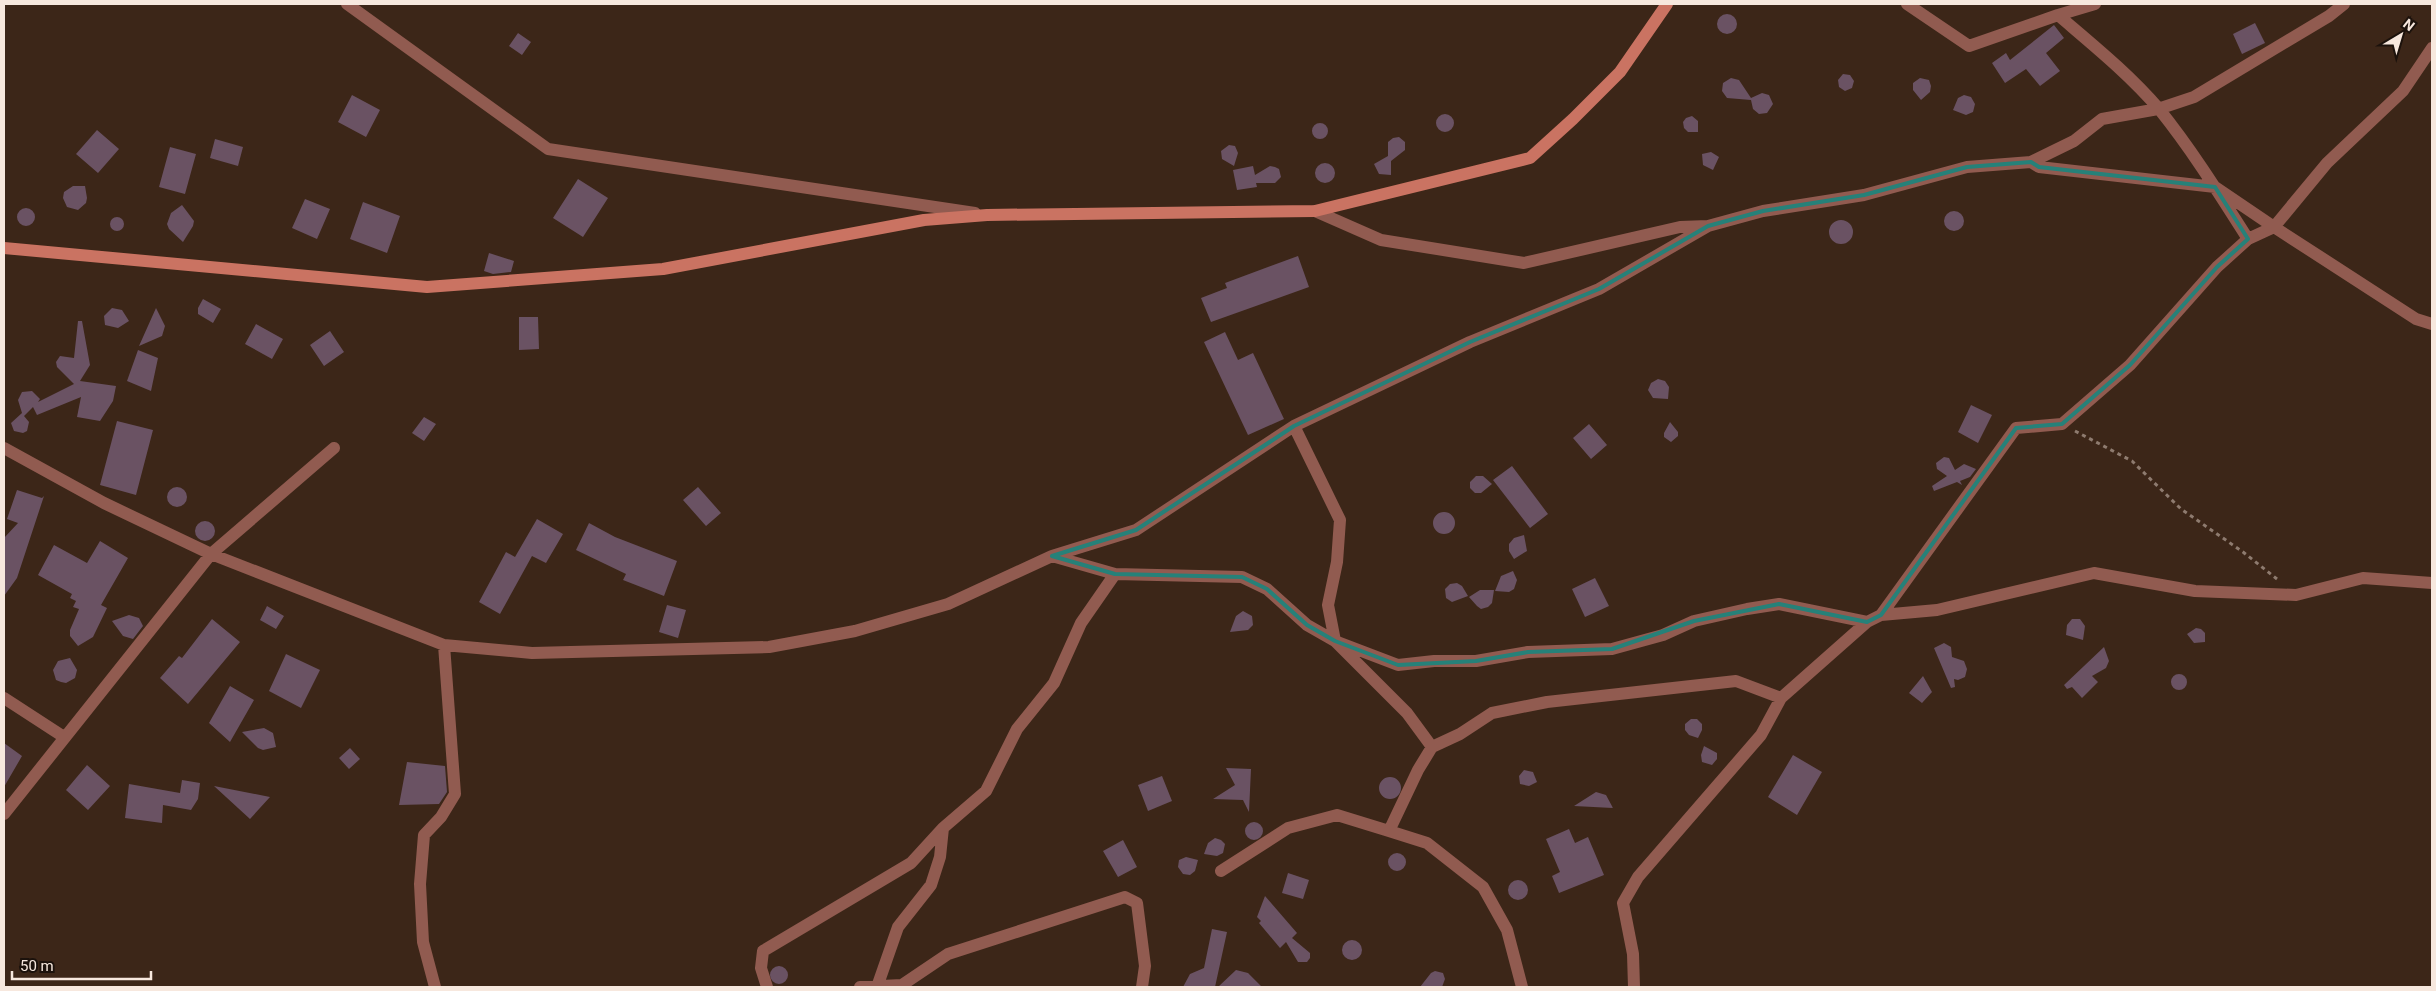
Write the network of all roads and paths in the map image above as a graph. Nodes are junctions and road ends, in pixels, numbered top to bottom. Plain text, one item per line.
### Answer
1 (347, 4) edge
2 (1667, 4) edge
3 (1908, 4) edge
4 (2094, 4) edge
5 (2344, 4) edge
6 (2058, 15) junction
7 (2432, 48) edge
8 (2158, 109) junction
9 (2031, 162) junction
10 (2215, 187) junction
11 (1315, 211) junction
12 (988, 215) junction
13 (1708, 226) junction
14 (2274, 227) junction
15 (2248, 239) junction
16 (4, 248) edge
17 (2432, 324) edge
18 (2062, 424) junction
19 (1294, 426) junction
20 (4, 448) edge
21 (334, 448) dead end
22 (211, 554) junction
23 (1052, 556) junction
24 (1115, 574) junction
25 (2432, 583) edge
26 (2296, 595) junction
27 (1881, 615) junction
28 (1867, 622) junction
29 (1335, 642) junction
30 (444, 645) junction
31 (4, 698) edge
32 (1781, 698) junction
33 (64, 737) junction
34 (1432, 747) junction
35 (4, 814) edge
36 (943, 828) junction
37 (1390, 832) junction
38 (1221, 871) dead end
39 (877, 986) edge
40 (435, 987) edge
41 (766, 987) edge
42 (860, 987) edge
43 (1142, 987) edge
44 (1522, 987) edge
45 (1634, 987) edge

1 - 12 street
2 - 11 street
3 - 6 street
4 - 6 street
5 - 8 street
6 - 8 street
7 - 14 street
8 - 9 street
8 - 10 street
9 - 10 street
9 - 13 street
10 - 14 street
10 - 15 street
11 - 12 street
11 - 13 street
12 - 16 street
13 - 19 street
14 - 15 street
14 - 17 street
15 - 18 street
18 - 26 path
18 - 27 street
19 - 23 street
19 - 29 street
20 - 22 street
21 - 22 street
22 - 30 street
22 - 33 street
23 - 24 street
23 - 30 street
24 - 29 street
24 - 36 street
25 - 26 street
26 - 27 street
27 - 28 street
28 - 29 street
28 - 32 street
29 - 34 street
30 - 40 street
31 - 33 street
32 - 34 street
32 - 45 street
33 - 35 street
34 - 37 street
36 - 39 street
36 - 41 street
37 - 38 street
37 - 44 street
39 - 42 street
39 - 43 street

